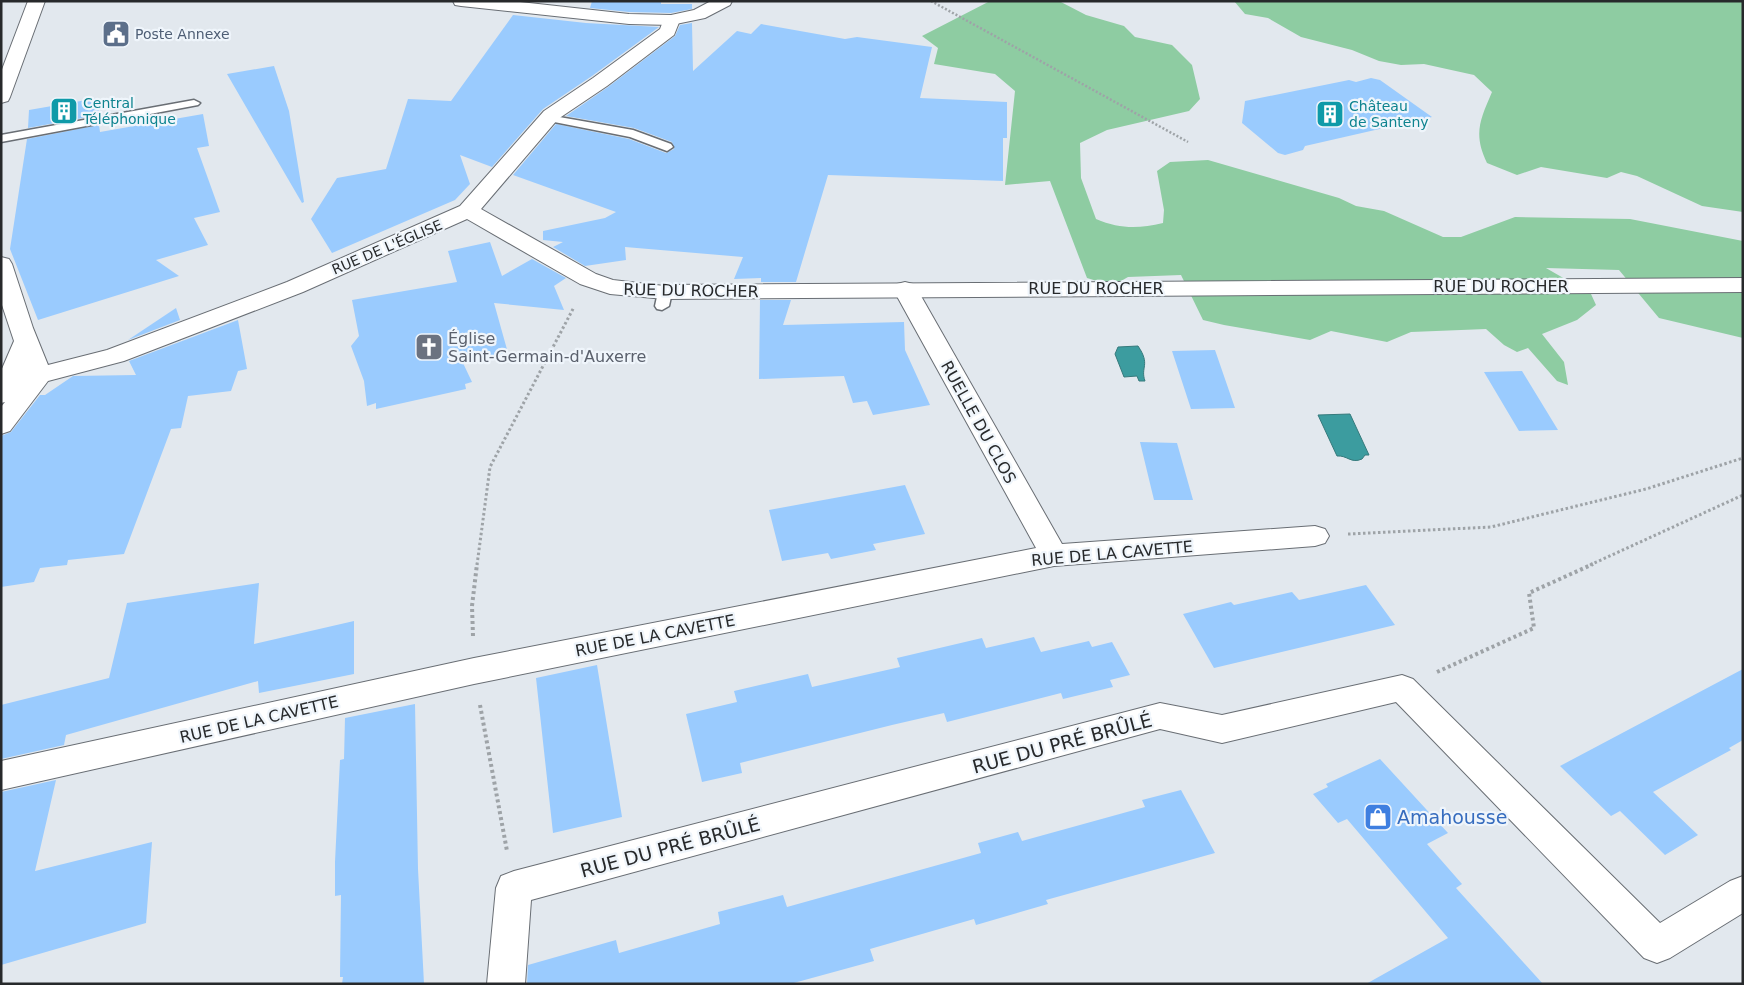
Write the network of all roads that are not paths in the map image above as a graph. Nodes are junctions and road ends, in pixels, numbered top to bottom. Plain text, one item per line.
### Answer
1 (37, 1) edge
2 (461, 1) edge
3 (724, 1) edge
4 (486, 2) edge
5 (671, 20) junction
6 (1, 97) edge
7 (194, 103) dead end
8 (548, 118) junction
9 (1, 140) edge
10 (667, 148) dead end
11 (468, 211) junction
12 (1, 264) edge
13 (1743, 285) edge
14 (905, 289) junction
15 (26, 340) junction
16 (39, 375) junction
17 (1, 395) edge
18 (1, 424) edge
19 (1315, 536) road end
20 (1054, 556) junction
21 (1, 776) edge
22 (1743, 893) edge
23 (506, 984) edge

1 - 6 street
2 - 4 street
3 - 5 street
4 - 5 street
5 - 8 street, RUE DE L'ÉGLISE
7 - 9 lane
8 - 10 lane
8 - 11 street, RUE DE L'ÉGLISE
11 - 14 street, RUE DU ROCHER
11 - 16 street, RUE DE L'ÉGLISE
12 - 15 street
13 - 14 street, RUE DU ROCHER
14 - 20 street, RUELLE DU CLOS
15 - 16 street
15 - 17 street
16 - 18 street
19 - 20 street, RUE DE LA CAVETTE
20 - 21 street, RUE DE LA CAVETTE
22 - 23 street, RUE DU PRÉ BRÛLÉ

